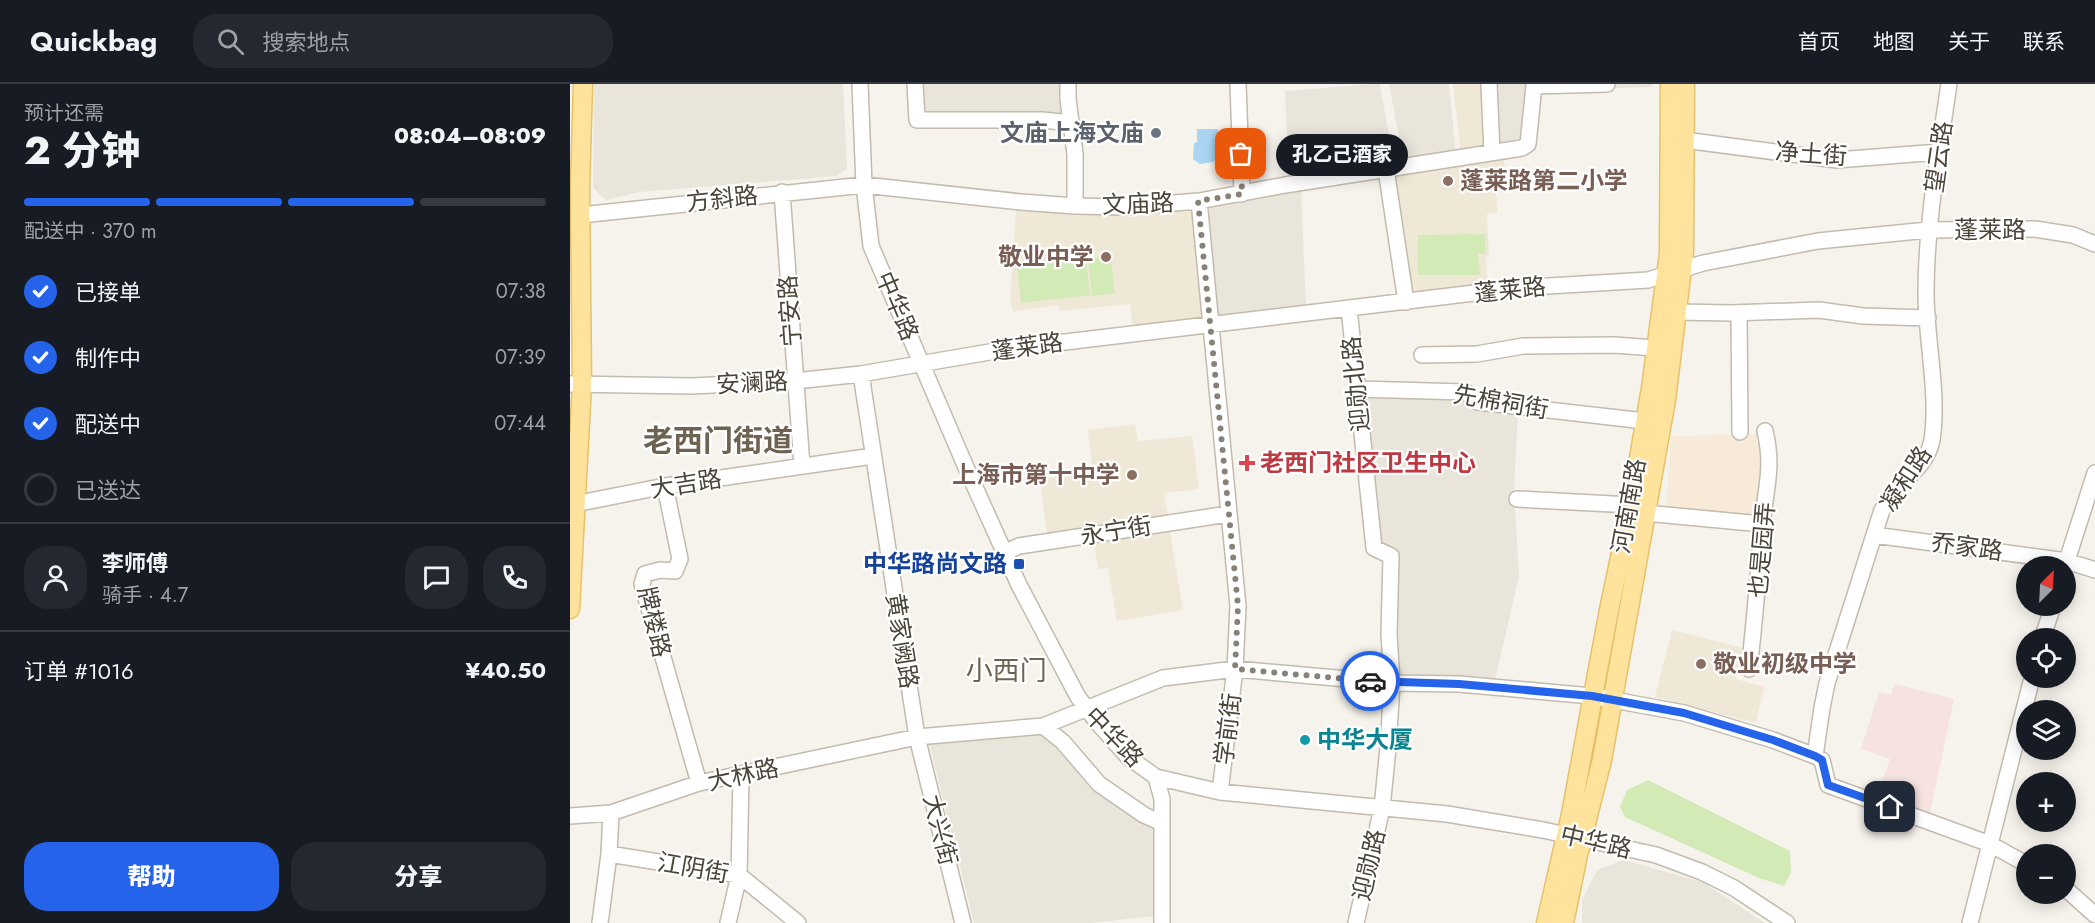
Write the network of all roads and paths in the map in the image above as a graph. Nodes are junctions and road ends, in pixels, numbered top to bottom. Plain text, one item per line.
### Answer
1 (583, 84) edge
2 (860, 84) edge
3 (915, 84) edge
4 (1068, 84) edge
5 (1238, 84) edge
6 (1489, 84) edge
7 (1607, 84) edge
8 (1670, 84) edge
9 (1685, 84) edge
10 (1949, 84) edge
11 (1072, 123) junction
12 (1684, 140) junction
13 (1940, 152) junction
14 (1492, 153) junction
15 (1386, 169) junction
16 (864, 185) junction
17 (782, 192) junction
18 (1242, 194) junction
19 (1198, 201) junction
20 (1076, 206) junction
21 (581, 215) junction
22 (1929, 230) junction
23 (2095, 244) edge
24 (1674, 271) junction
25 (1406, 302) junction
26 (1349, 308) junction
27 (1677, 312) junction
28 (1739, 313) junction
29 (1928, 318) junction
30 (1210, 325) junction
31 (1655, 348) junction
32 (1422, 356) dead end
33 (922, 363) junction
34 (861, 375) junction
35 (795, 381) junction
36 (576, 384) edge
37 (1357, 389) junction
38 (1645, 421) junction
39 (1765, 431) dead end
40 (1740, 432) dead end
41 (873, 456) junction
42 (802, 466) junction
43 (2095, 473) edge
44 (665, 486) junction
45 (1517, 499) dead end
46 (573, 504) edge
47 (1638, 509) junction
48 (1228, 514) junction
49 (1762, 524) junction
50 (1874, 535) junction
51 (1004, 553) junction
52 (2016, 556) edge
53 (2069, 556) edge
54 (2076, 566) edge
55 (2095, 570) edge
56 (570, 609) edge
57 (1235, 669) junction
58 (1749, 669) dead end
59 (1392, 683) junction
60 (2029, 688) edge
61 (1592, 696) junction
62 (1611, 700) junction
63 (1087, 710) junction
64 (1043, 726) junction
65 (917, 737) junction
66 (1815, 756) junction
67 (741, 776) junction
68 (1156, 777) junction
69 (699, 783) junction
70 (1220, 792) junction
71 (1382, 808) junction
72 (611, 813) junction
73 (570, 816) edge
74 (1162, 823) junction
75 (1574, 837) junction
76 (1990, 844) junction
77 (609, 854) junction
78 (2016, 858) edge
79 (739, 875) junction
80 (2076, 897) edge
81 (2095, 915) edge
82 (600, 923) edge
83 (728, 923) edge
84 (798, 923) edge
85 (963, 923) edge
86 (1162, 923) edge
87 (1356, 923) edge
88 (1546, 923) edge
89 (1564, 923) edge
90 (1787, 923) edge
91 (1970, 923) edge

1 - 21 main road
2 - 16 street, 中华路
3 - 11 street
4 - 11 street
5 - 18 street
6 - 14 street
7 - 14 street, 文庙路
8 - 24 main road, 河南南路
9 - 12 main road, 河南南路
10 - 13 street, 望云路
11 - 20 street
12 - 13 street, 净土街
12 - 24 main road, 河南南路
13 - 22 street, 望云路
14 - 15 street, 文庙路
15 - 18 street, 文庙路
15 - 25 street
16 - 17 street, 方斜路
16 - 20 street, 文庙路
16 - 33 street, 中华路
17 - 21 street, 方斜路
17 - 35 street, 宁安路
18 - 19 street, 文庙路
19 - 20 street, 文庙路
19 - 30 street, 学前街
21 - 36 main road
22 - 23 street, 蓬莱路
22 - 24 street, 蓬莱路
22 - 29 street, 凝和路
24 - 25 street, 蓬莱路
24 - 27 main road, 河南南路
24 - 31 main road, 河南南路
25 - 26 street, 蓬莱路
26 - 30 street, 蓬莱路
26 - 37 street, 迎勋北路
27 - 28 street
27 - 47 main road, 河南南路
28 - 29 street
28 - 40 street
29 - 50 street, 凝和路
30 - 33 street, 蓬莱路
30 - 48 street, 学前街
31 - 32 street
31 - 38 main road, 河南南路
33 - 34 street, 安澜路
33 - 51 street, 中华路
34 - 35 street, 安澜路
34 - 41 street, 黄家阙路
35 - 36 street, 安澜路
35 - 42 street, 宁安路
36 - 46 main road
37 - 38 street, 先棉祠街
37 - 59 street, 迎勋北路
38 - 47 main road, 河南南路
39 - 49 street, 也是园弄
41 - 42 street, 大吉路
41 - 65 street, 黄家阙路
42 - 44 street, 大吉路
43 - 53 street
44 - 46 street, 大吉路
44 - 69 street, 牌楼路
45 - 47 street
46 - 56 main road
47 - 49 street
47 - 61 main road, 河南南路
47 - 62 main road, 河南南路
48 - 51 street, 永宁街
48 - 57 street, 学前街
49 - 58 street, 也是园弄
50 - 52 street, 乔家路
50 - 66 street, 凝和路
51 - 63 street, 中华路
54 - 55 street, 乔家路
57 - 59 street
57 - 63 street
57 - 70 street, 学前街
59 - 61 street
59 - 71 street, 迎勋北路
60 - 76 street
61 - 62 street
61 - 75 main road, 河南南路
62 - 66 street
62 - 75 main road, 河南南路
63 - 64 street
63 - 68 street, 中华路
64 - 65 street
64 - 74 street
65 - 67 street, 大林路
65 - 85 street, 大兴街
66 - 76 street
67 - 69 street, 大林路
67 - 79 street
68 - 70 street, 中华路
68 - 74 street
69 - 72 street, 大林路
70 - 71 street, 中华路
71 - 75 street, 中华路
71 - 87 street, 迎勋路
72 - 73 street, 大林路
72 - 77 street
74 - 86 street
75 - 88 main road, 河南南路
75 - 89 main road, 河南南路
75 - 90 street, 中华路
76 - 78 street
76 - 91 street
77 - 79 street, 江阴街
77 - 82 street
79 - 83 street
79 - 84 street, 江阴街
80 - 81 street

